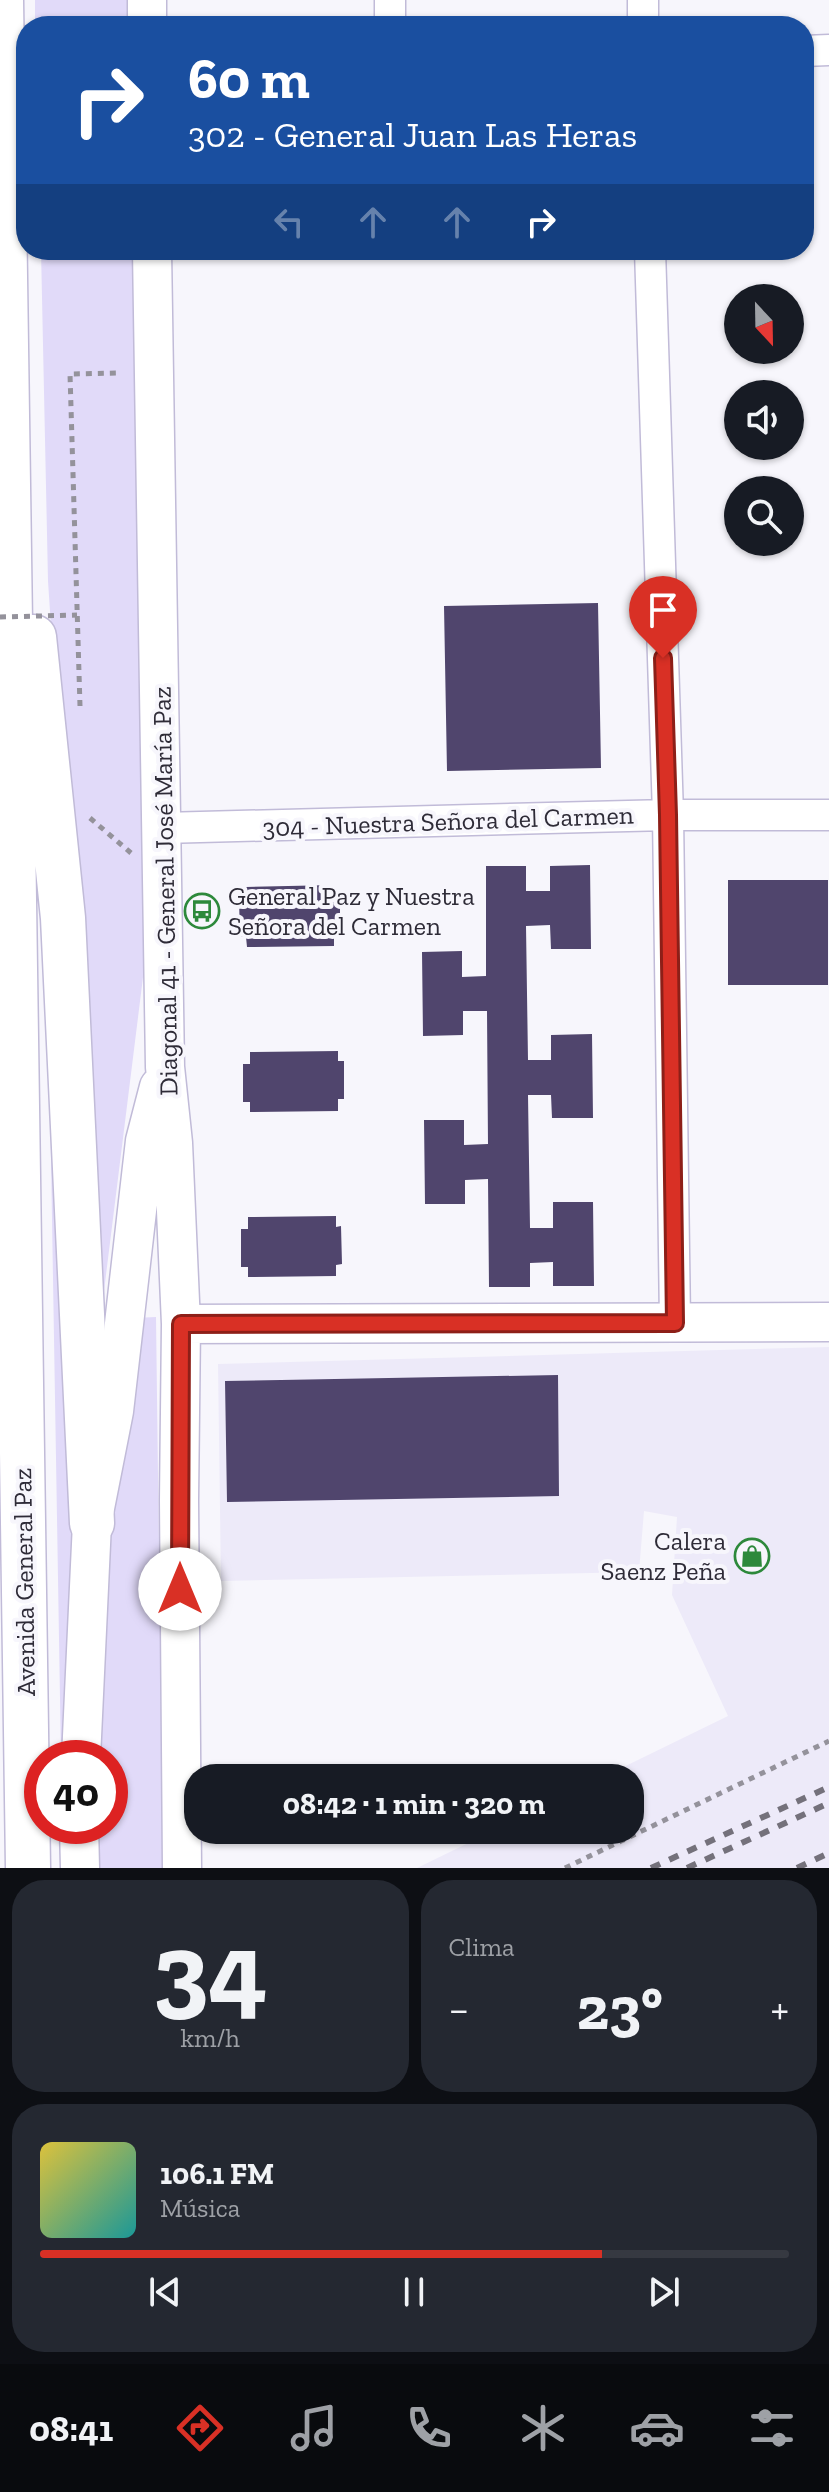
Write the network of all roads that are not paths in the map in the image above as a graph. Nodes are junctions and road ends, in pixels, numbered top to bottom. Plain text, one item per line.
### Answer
1 (1, 0) edge
2 (152, 260) edge
3 (650, 260) edge
4 (7, 444) junction
5 (668, 815) junction
6 (829, 815) edge
7 (163, 828) junction
8 (165, 1067) junction
9 (829, 1322) edge
10 (675, 1323) junction
11 (181, 1324) junction
12 (92, 1523) junction
13 (82, 1740) edge
14 (79, 1844) edge
15 (28, 1868) edge
16 (80, 1868) edge
17 (182, 1868) edge

1 - 4 highway, Avenida General Paz
2 - 7 street, Diagonal 41 - General José María Paz
3 - 5 street
4 - 12 highway
4 - 15 highway, Avenida General Paz
5 - 6 street, 304 - Nuestra Señora del Carmen
5 - 7 street, 304 - Nuestra Señora del Carmen
5 - 10 street
7 - 8 street, Diagonal 41 - General José María Paz
8 - 11 street, Diagonal 41 - General José María Paz
8 - 12 street
9 - 10 street
10 - 11 street
11 - 17 street, Diagonal 41 - General José María Paz
12 - 13 street
14 - 16 street

